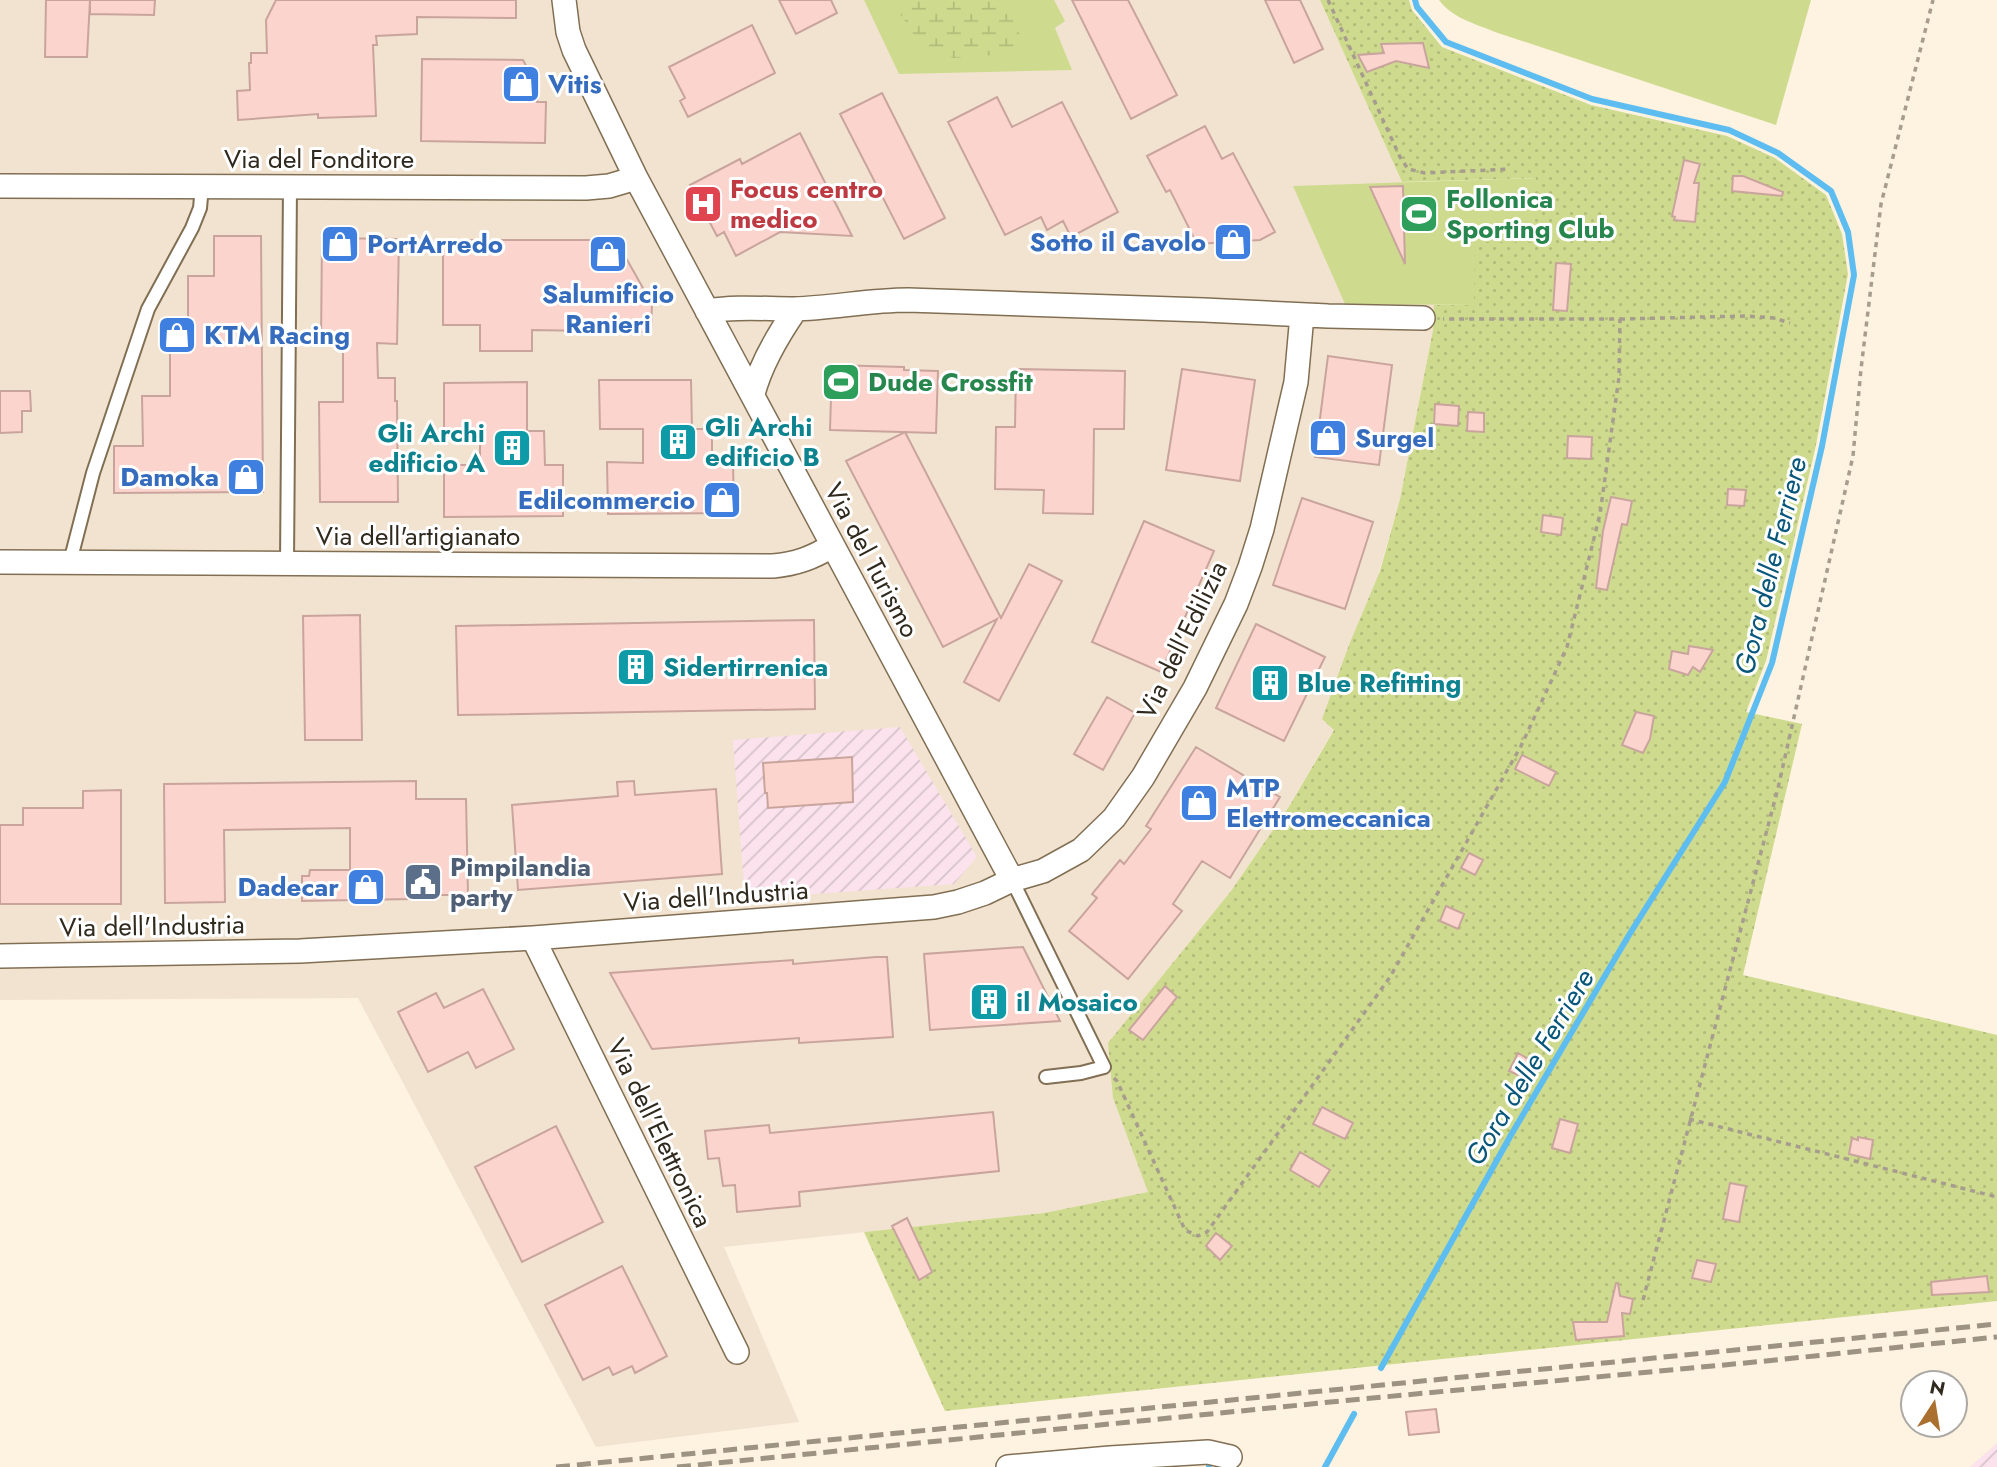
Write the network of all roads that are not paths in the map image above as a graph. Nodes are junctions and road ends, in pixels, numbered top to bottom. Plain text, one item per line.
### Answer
1 (564, 0) edge
2 (636, 178) junction
3 (0, 186) edge
4 (202, 186) junction
5 (290, 187) junction
6 (796, 309) junction
7 (707, 311) junction
8 (1302, 315) junction
9 (1423, 318) road end
10 (753, 394) junction
11 (832, 546) junction
12 (0, 562) edge
13 (70, 562) junction
14 (287, 563) junction
15 (1012, 880) junction
16 (533, 938) junction
17 (0, 956) edge
18 (1046, 1077) dead end
19 (737, 1353) dead end
20 (1230, 1457) dead end
21 (1008, 1467) edge

1 - 2 street, Via del Turismo
2 - 5 street, Via del Fonditore
2 - 7 street, Via del Turismo
3 - 4 street, Via del Fonditore
4 - 5 street, Via del Fonditore
4 - 13 lane
5 - 14 lane
6 - 7 street
6 - 8 street
6 - 10 street
7 - 10 street, Via del Turismo
8 - 9 street
8 - 15 street, Via dell'Edilizia
10 - 11 street, Via del Turismo
11 - 14 street, Via dell'artigianato
11 - 15 street, Via del Turismo
12 - 13 street, Via dell'artigianato
13 - 14 street, Via dell'artigianato
15 - 16 street, Via dell'Industria
15 - 18 lane
16 - 17 street, Via dell'Industria
16 - 19 street, Via dell'Elettronica
20 - 21 street

